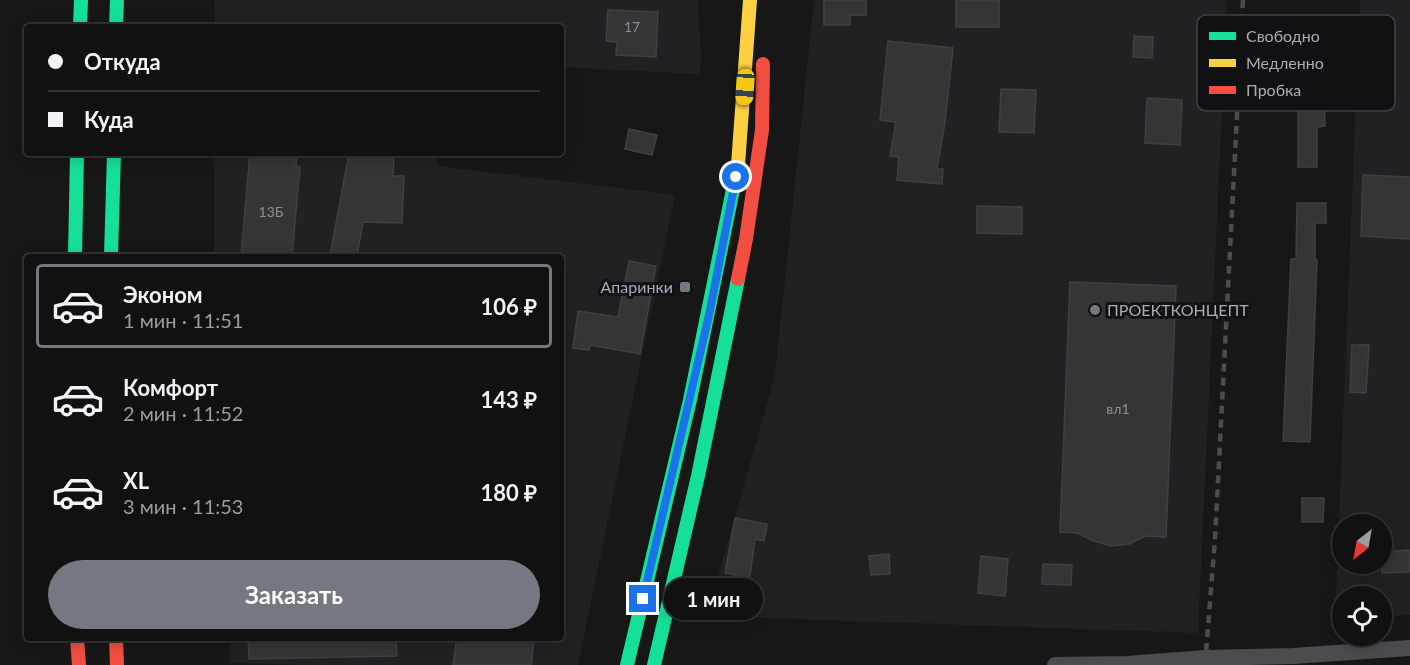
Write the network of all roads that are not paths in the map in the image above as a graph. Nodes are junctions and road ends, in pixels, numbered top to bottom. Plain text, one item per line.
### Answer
1 (81, 0) edge
2 (117, 0) edge
3 (750, 0) edge
4 (80, 24) edge
5 (116, 24) edge
6 (763, 47) dead end
7 (77, 156) edge
8 (114, 156) edge
9 (75, 254) edge
10 (111, 254) edge
11 (77, 641) edge
12 (116, 641) edge
13 (1410, 648) edge
14 (1293, 661) edge
15 (79, 665) edge
16 (117, 665) edge
17 (627, 665) edge
18 (654, 665) edge
19 (1055, 665) edge

1 - 4 main road
2 - 5 main road
3 - 17 main road
6 - 18 main road
7 - 9 main road
8 - 10 main road
11 - 15 main road
12 - 16 main road
13 - 14 street
14 - 19 street

